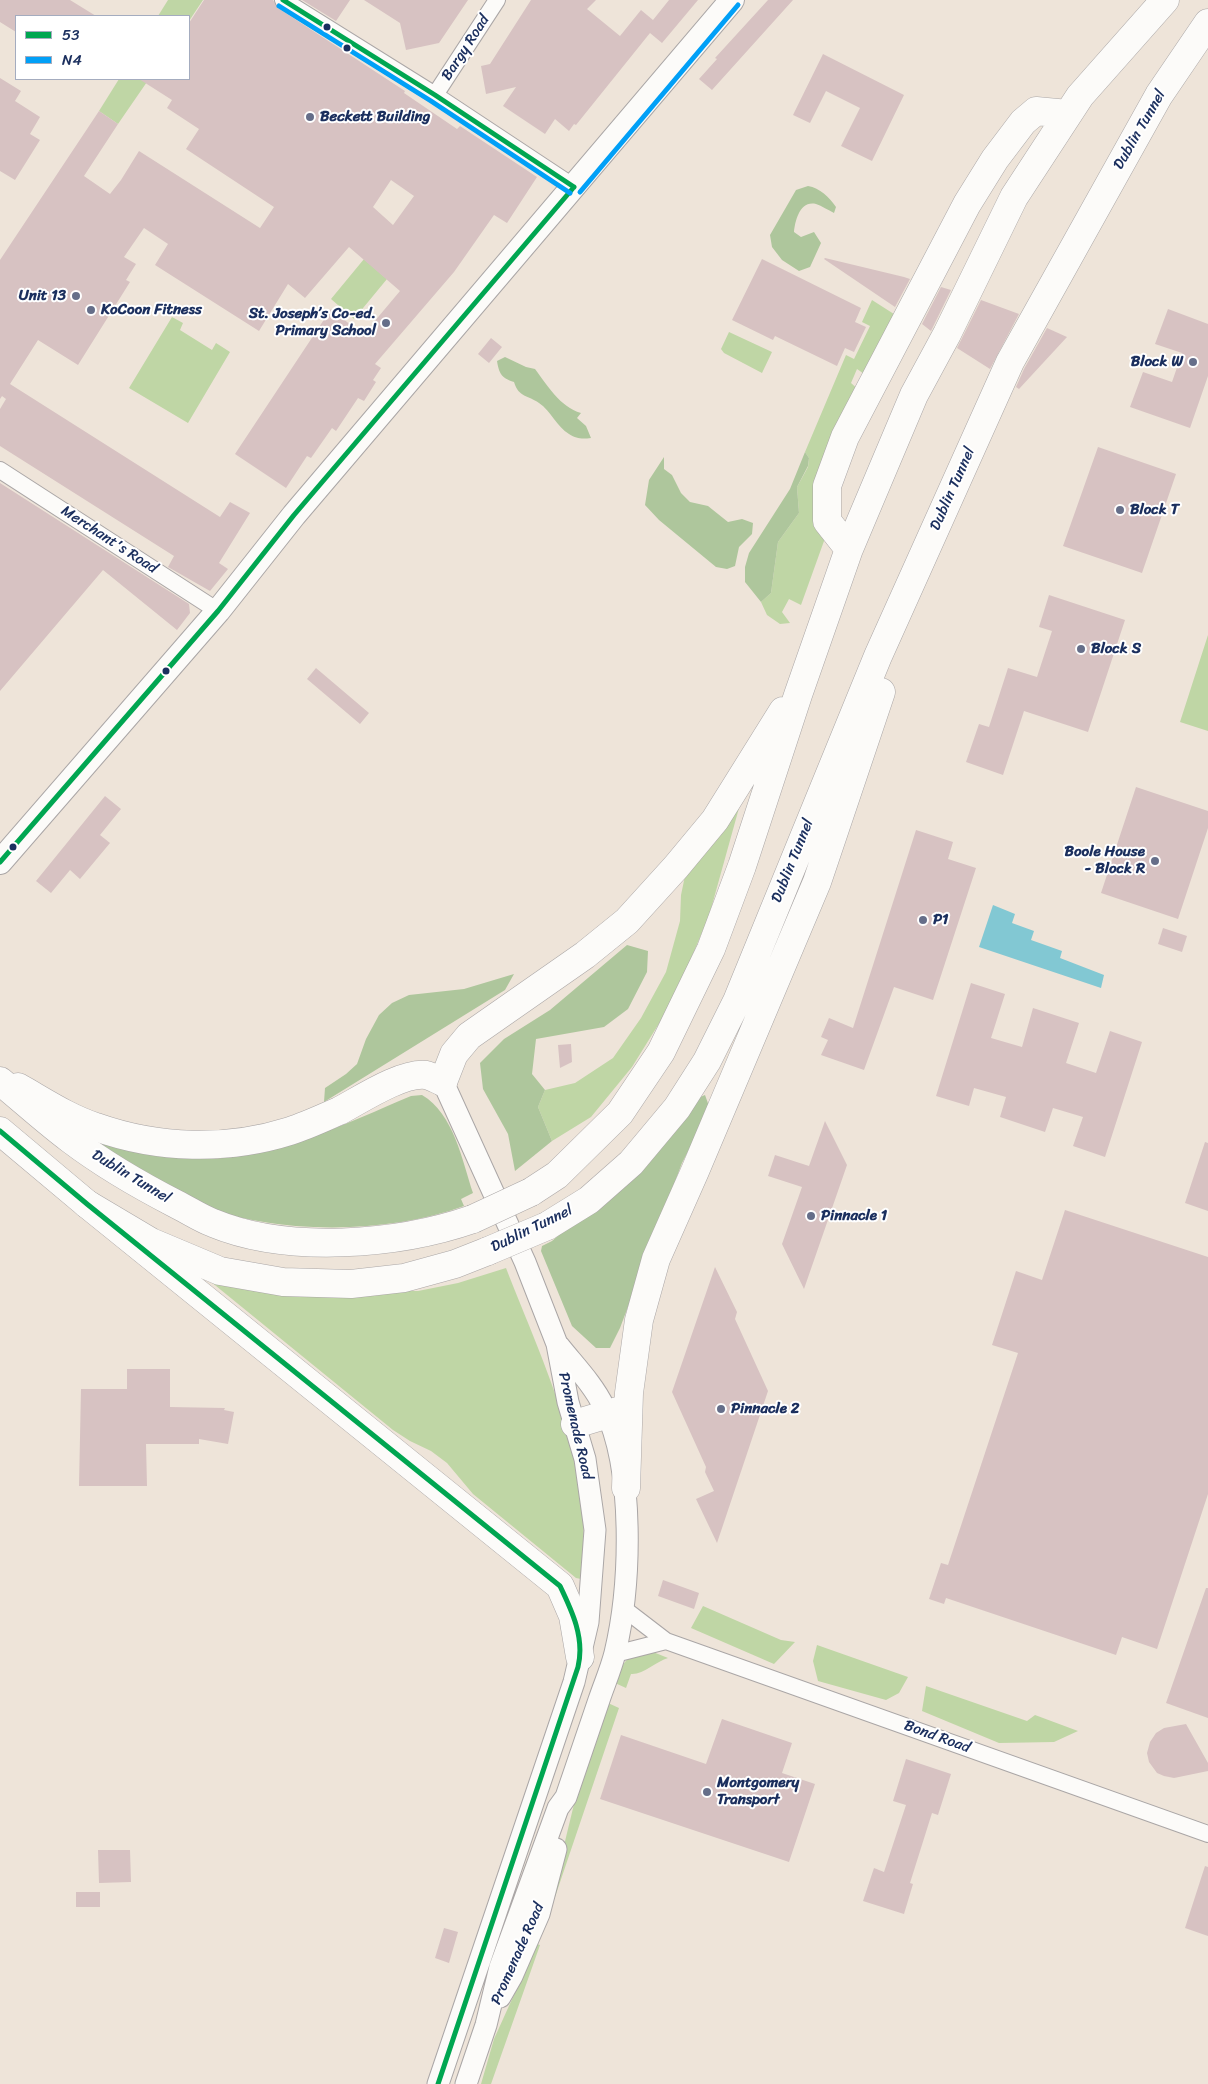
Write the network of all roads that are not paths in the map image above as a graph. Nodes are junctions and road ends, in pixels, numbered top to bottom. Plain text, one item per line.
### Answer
1 (283, 0) edge
2 (497, 0) edge
3 (732, 0) edge
4 (1165, 0) edge
5 (1208, 23) edge
6 (434, 95) junction
7 (1068, 114) junction
8 (574, 186) junction
9 (0, 470) edge
10 (940, 518) junction
11 (849, 549) junction
12 (218, 611) junction
13 (798, 695) junction
14 (0, 862) edge
15 (0, 1076) edge
16 (0, 1081) edge
17 (443, 1082) junction
18 (0, 1131) edge
19 (87, 1204) junction
20 (557, 1344) junction
21 (618, 1411) junction
22 (575, 1424) junction
23 (626, 1488) joint
24 (623, 1608) junction
25 (666, 1641) junction
26 (615, 1654) junction
27 (580, 1657) junction
28 (1208, 1834) edge
29 (438, 2084) edge
30 (466, 2084) edge

1 - 6 street
2 - 6 street, Bargy Road
3 - 8 main road
4 - 7 highway, Dublin Tunnel
5 - 10 highway, Dublin Tunnel
6 - 8 street
7 - 11 highway, Dublin Tunnel
7 - 11 highway
8 - 12 main road
9 - 12 street, Merchant's Road
10 - 19 highway, Dublin Tunnel, bridge
10 - 21 highway
11 - 13 highway, Dublin Tunnel
12 - 14 main road
13 - 16 highway, Dublin Tunnel, bridge
13 - 17 highway
15 - 17 highway
17 - 20 street, Promenade Road
18 - 19 highway
19 - 27 highway
20 - 21 street, Promenade Road
20 - 22 street, Promenade Road
21 - 22 highway
21 - 23 highway
22 - 27 street, Promenade Road
23 - 24 street, Promenade Road
24 - 25 street, Bond Road
24 - 26 street, Promenade Road
25 - 26 street
25 - 28 street, Bond Road
26 - 30 street, Promenade Road
27 - 29 street, Promenade Road

